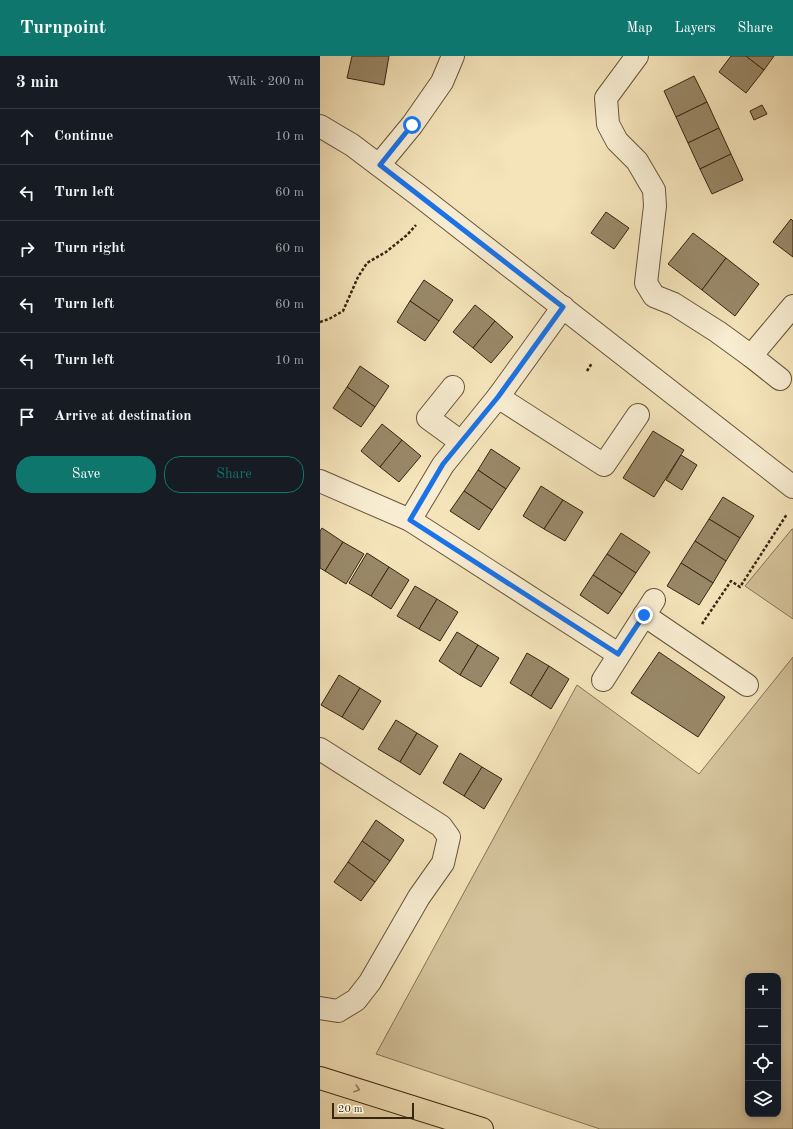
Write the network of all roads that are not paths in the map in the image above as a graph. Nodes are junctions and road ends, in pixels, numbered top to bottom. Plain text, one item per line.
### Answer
1 (453, 56) edge
2 (637, 56) edge
3 (320, 126) edge
4 (380, 165) junction
5 (793, 306) edge
6 (563, 307) junction
7 (751, 356) junction
8 (780, 379) dead end
9 (453, 387) dead end
10 (498, 397) junction
11 (638, 415) dead end
12 (461, 442) junction
13 (320, 481) edge
14 (793, 487) edge
15 (410, 520) junction
16 (618, 654) junction
17 (602, 680) dead end
18 (746, 685) dead end
19 (320, 749) edge
20 (320, 1008) edge
21 (320, 1078) edge
22 (482, 1129) edge

1 - 4 street
2 - 7 street
3 - 4 street
4 - 6 street
5 - 7 street
6 - 10 street
6 - 14 street
7 - 8 street
9 - 12 street
10 - 11 street
10 - 12 street
12 - 15 street
13 - 15 street
15 - 16 street
16 - 17 street
16 - 18 street
19 - 20 street
21 -> 22 highway

